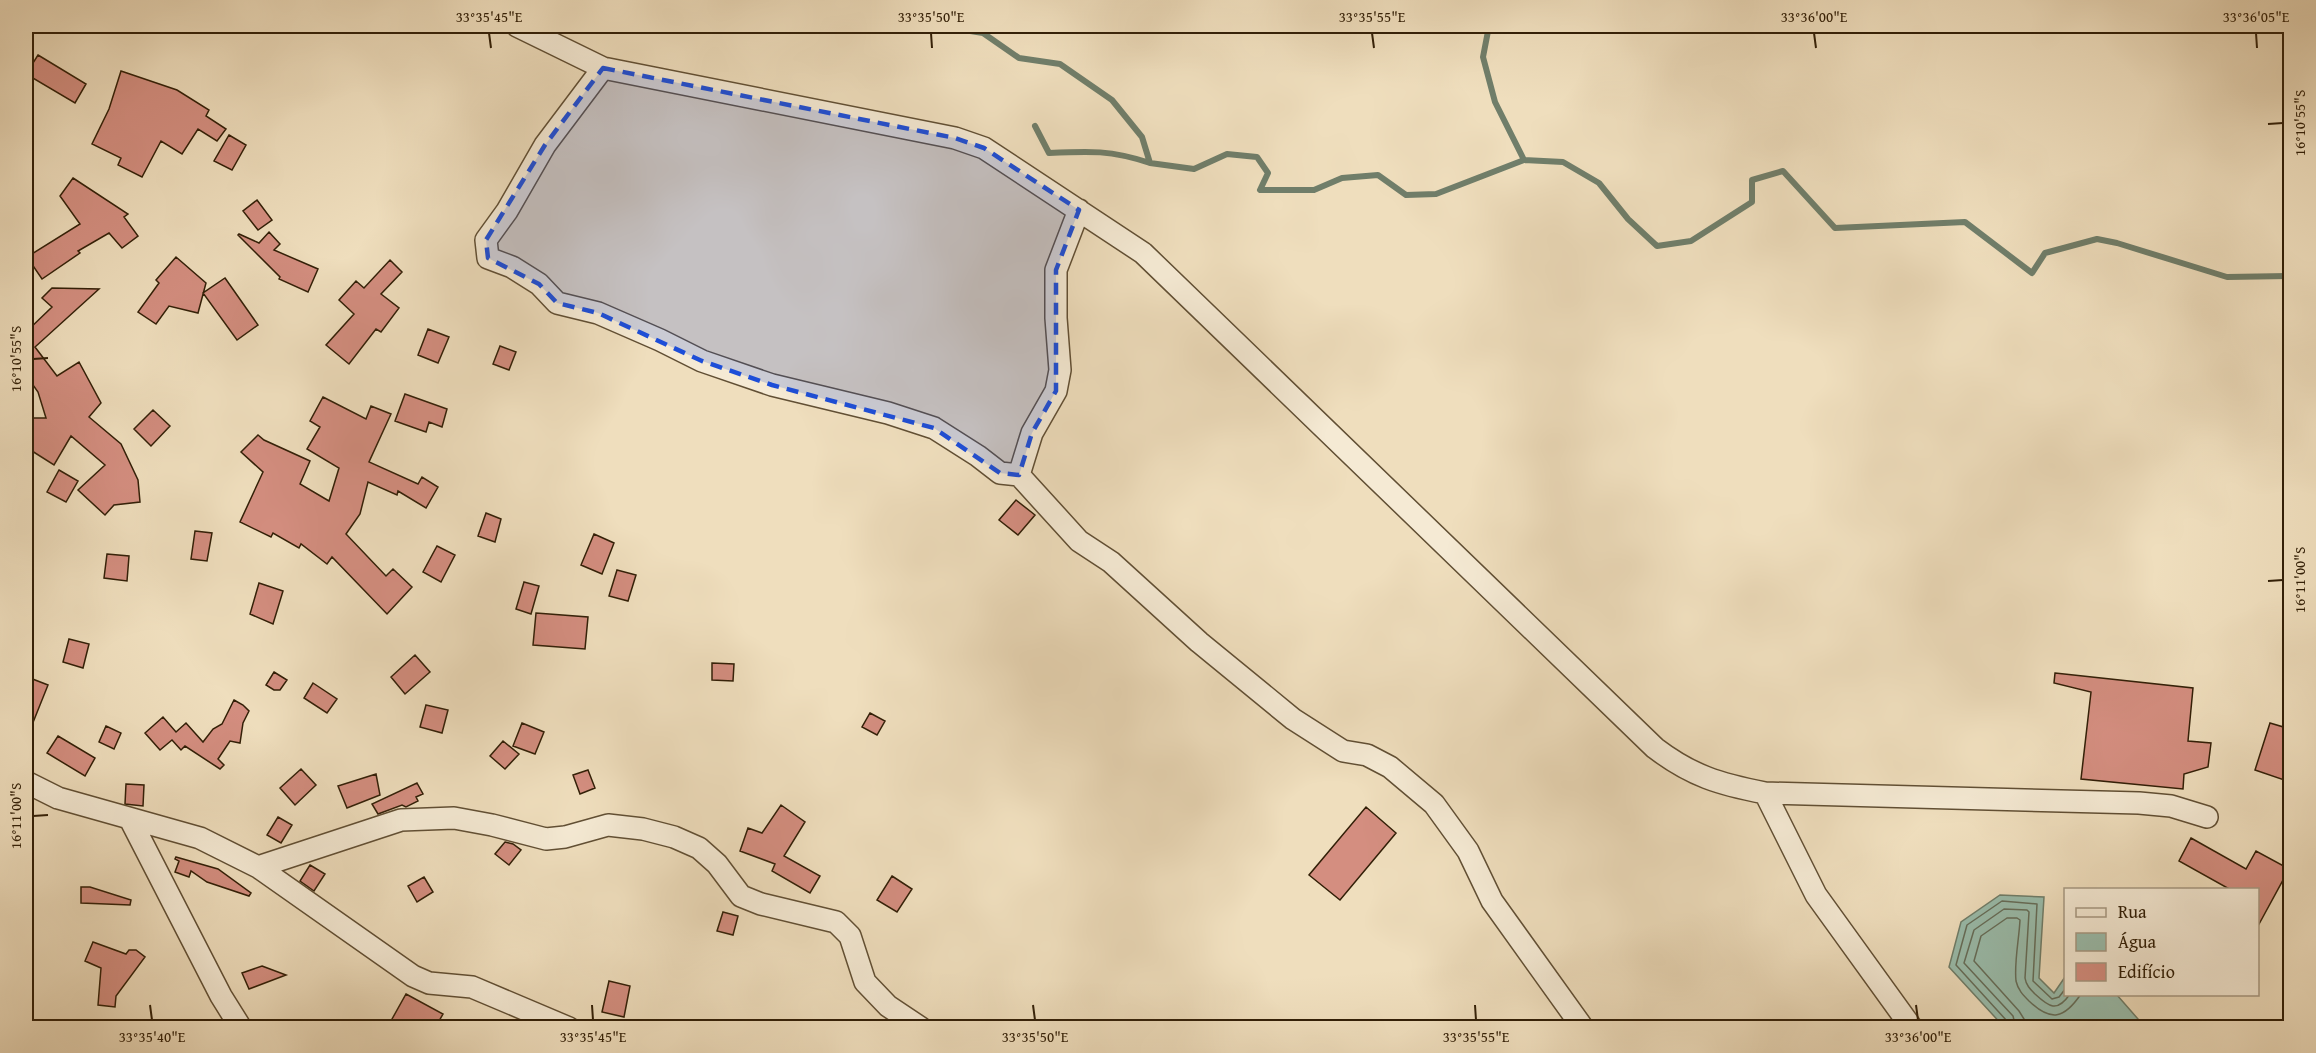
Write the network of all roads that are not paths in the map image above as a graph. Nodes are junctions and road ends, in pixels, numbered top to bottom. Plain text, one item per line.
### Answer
1 (517, 26) edge
2 (603, 68) junction
3 (1079, 210) junction
4 (1019, 475) junction
5 (26, 782) edge
6 (1765, 793) junction
7 (2207, 817) dead end
8 (130, 819) junction
9 (258, 867) junction
10 (241, 1028) edge
11 (569, 1028) edge
12 (921, 1028) edge
13 (1583, 1028) edge
14 (1912, 1028) edge

1 - 2 street
2 - 3 street
2 - 4 street
3 - 4 street
3 - 6 street
4 - 13 street
5 - 8 street
6 - 7 street
6 - 14 street
8 - 9 street
8 - 10 street
9 - 11 street
9 - 12 street

